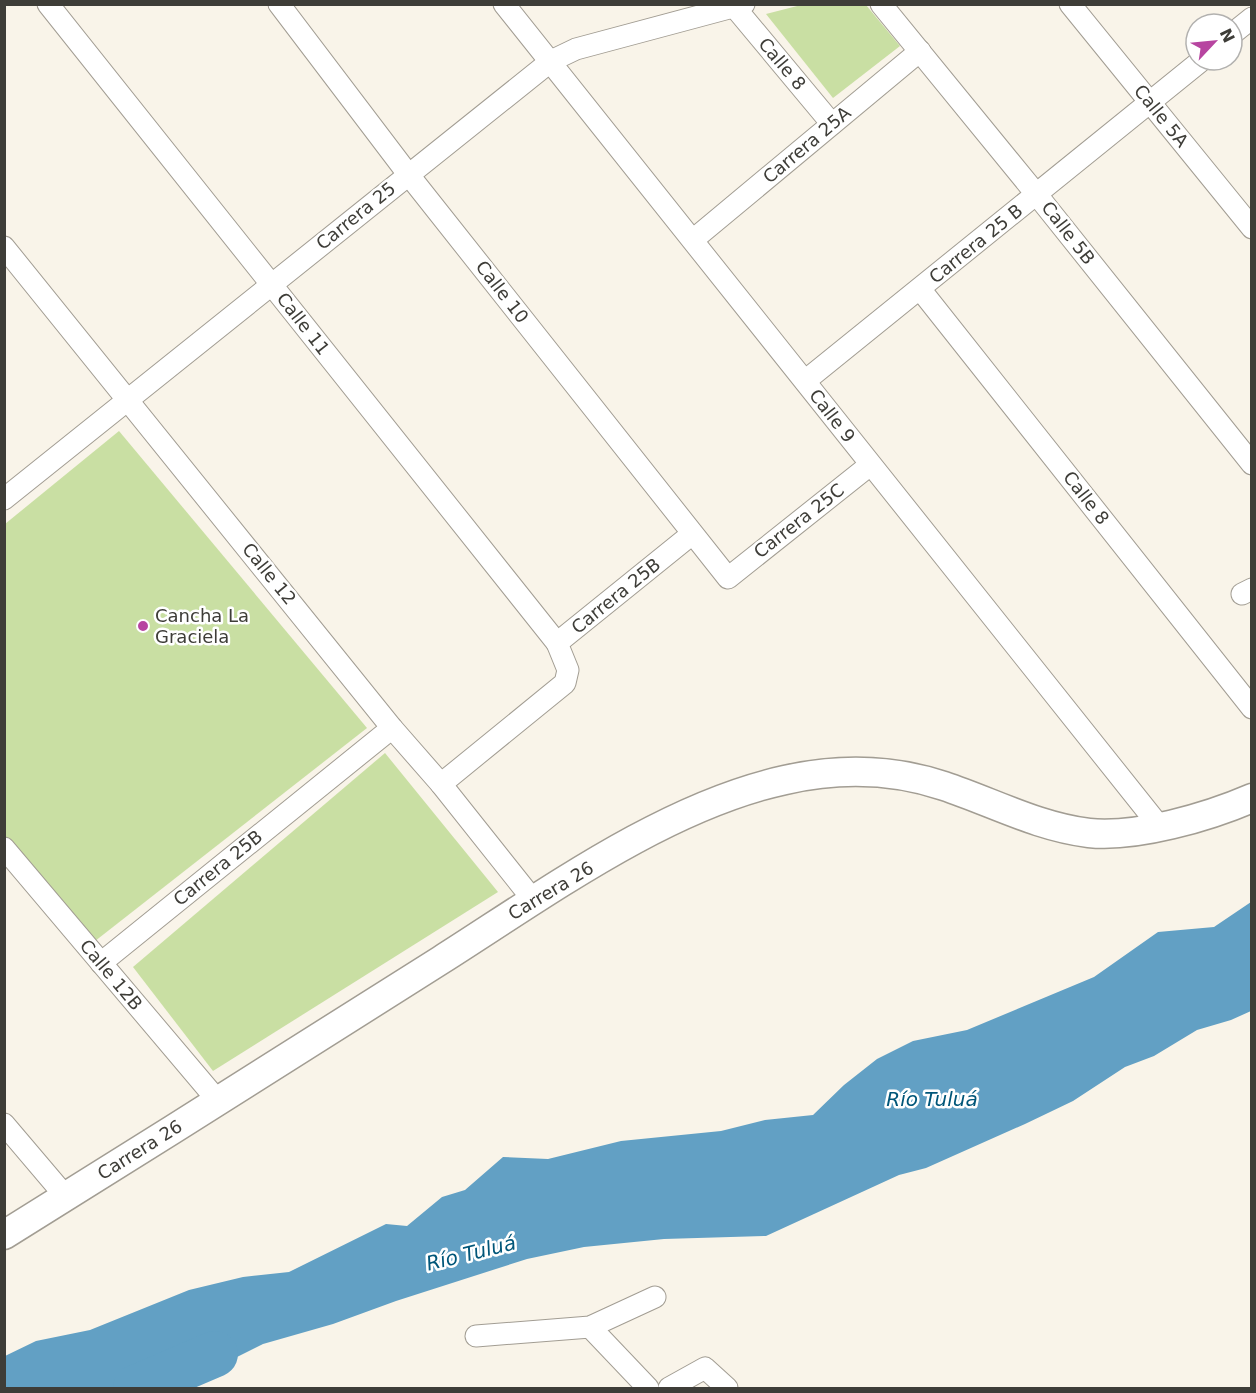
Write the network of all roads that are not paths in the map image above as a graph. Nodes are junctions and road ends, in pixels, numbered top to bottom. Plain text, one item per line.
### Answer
1 (48, 4) edge
2 (279, 4) edge
3 (504, 4) edge
4 (881, 4) edge
5 (1070, 4) edge
6 (736, 5) edge
7 (920, 51) junction
8 (551, 61) junction
9 (1188, 72) edge
10 (1151, 103) junction
11 (832, 124) junction
12 (408, 174) junction
13 (1037, 195) junction
14 (1251, 228) edge
15 (694, 239) junction
16 (7, 256) edge
17 (271, 284) junction
18 (920, 288) junction
19 (805, 381) junction
20 (128, 399) junction
21 (1251, 464) edge
22 (870, 465) junction
23 (4, 498) edge
24 (692, 534) junction
25 (728, 578) joint
26 (557, 644) junction
27 (1251, 708) edge
28 (392, 728) junction
29 (441, 784) junction
30 (1251, 798) edge
31 (1160, 827) junction
32 (4, 848) edge
33 (534, 901) junction
34 (101, 963) junction
35 (218, 1101) junction
36 (4, 1124) edge
37 (66, 1197) junction
38 (4, 1235) edge
39 (655, 1297) dead end
40 (590, 1327) junction
41 (476, 1336) dead end
42 (648, 1389) edge
43 (669, 1389) edge
44 (727, 1389) edge

1 - 17 street, Calle 11
2 - 12 street, Calle 10
3 - 8 street, Calle 9
4 - 7 street, Calle 5B
5 - 10 street, Calle 5A
6 - 8 street, Carrera 25
6 - 11 street, Calle 8
7 - 11 street, Carrera 25A
7 - 13 street, Calle 5B
8 - 12 street, Carrera 25
8 - 15 street, Calle 9
9 - 10 street, Carrera 25 B
10 - 13 street, Carrera 25 B
10 - 14 street, Calle 5A
11 - 15 street, Carrera 25A
12 - 17 street, Carrera 25
12 - 24 street, Calle 10
13 - 18 street, Carrera 25 B
13 - 21 street, Calle 5B
15 - 19 street, Calle 9
16 - 20 street, Calle 12
17 - 20 street, Carrera 25
17 - 26 street, Calle 11
18 - 19 street, Carrera 25 B
18 - 27 street, Calle 8
19 - 22 street, Calle 9
20 - 23 street, Carrera 25
20 - 28 street, Calle 12
22 - 25 street, Carrera 25C
22 - 31 street, Calle 9
24 - 25 street, Calle 10
24 - 26 street, Carrera 25B
26 - 29 street, Carrera 25B
28 - 29 street, Calle 12
28 - 34 street, Carrera 25B
29 - 33 street, Calle 12
30 - 31 street, Carrera 26
31 - 33 street, Carrera 26
32 - 34 street, Calle 12B
33 - 35 street, Carrera 26
34 - 35 street, Calle 12B
35 - 37 street, Carrera 26
36 - 37 street
37 - 38 street, Carrera 26
39 - 40 street
40 - 41 street
40 - 42 street
43 - 44 street

